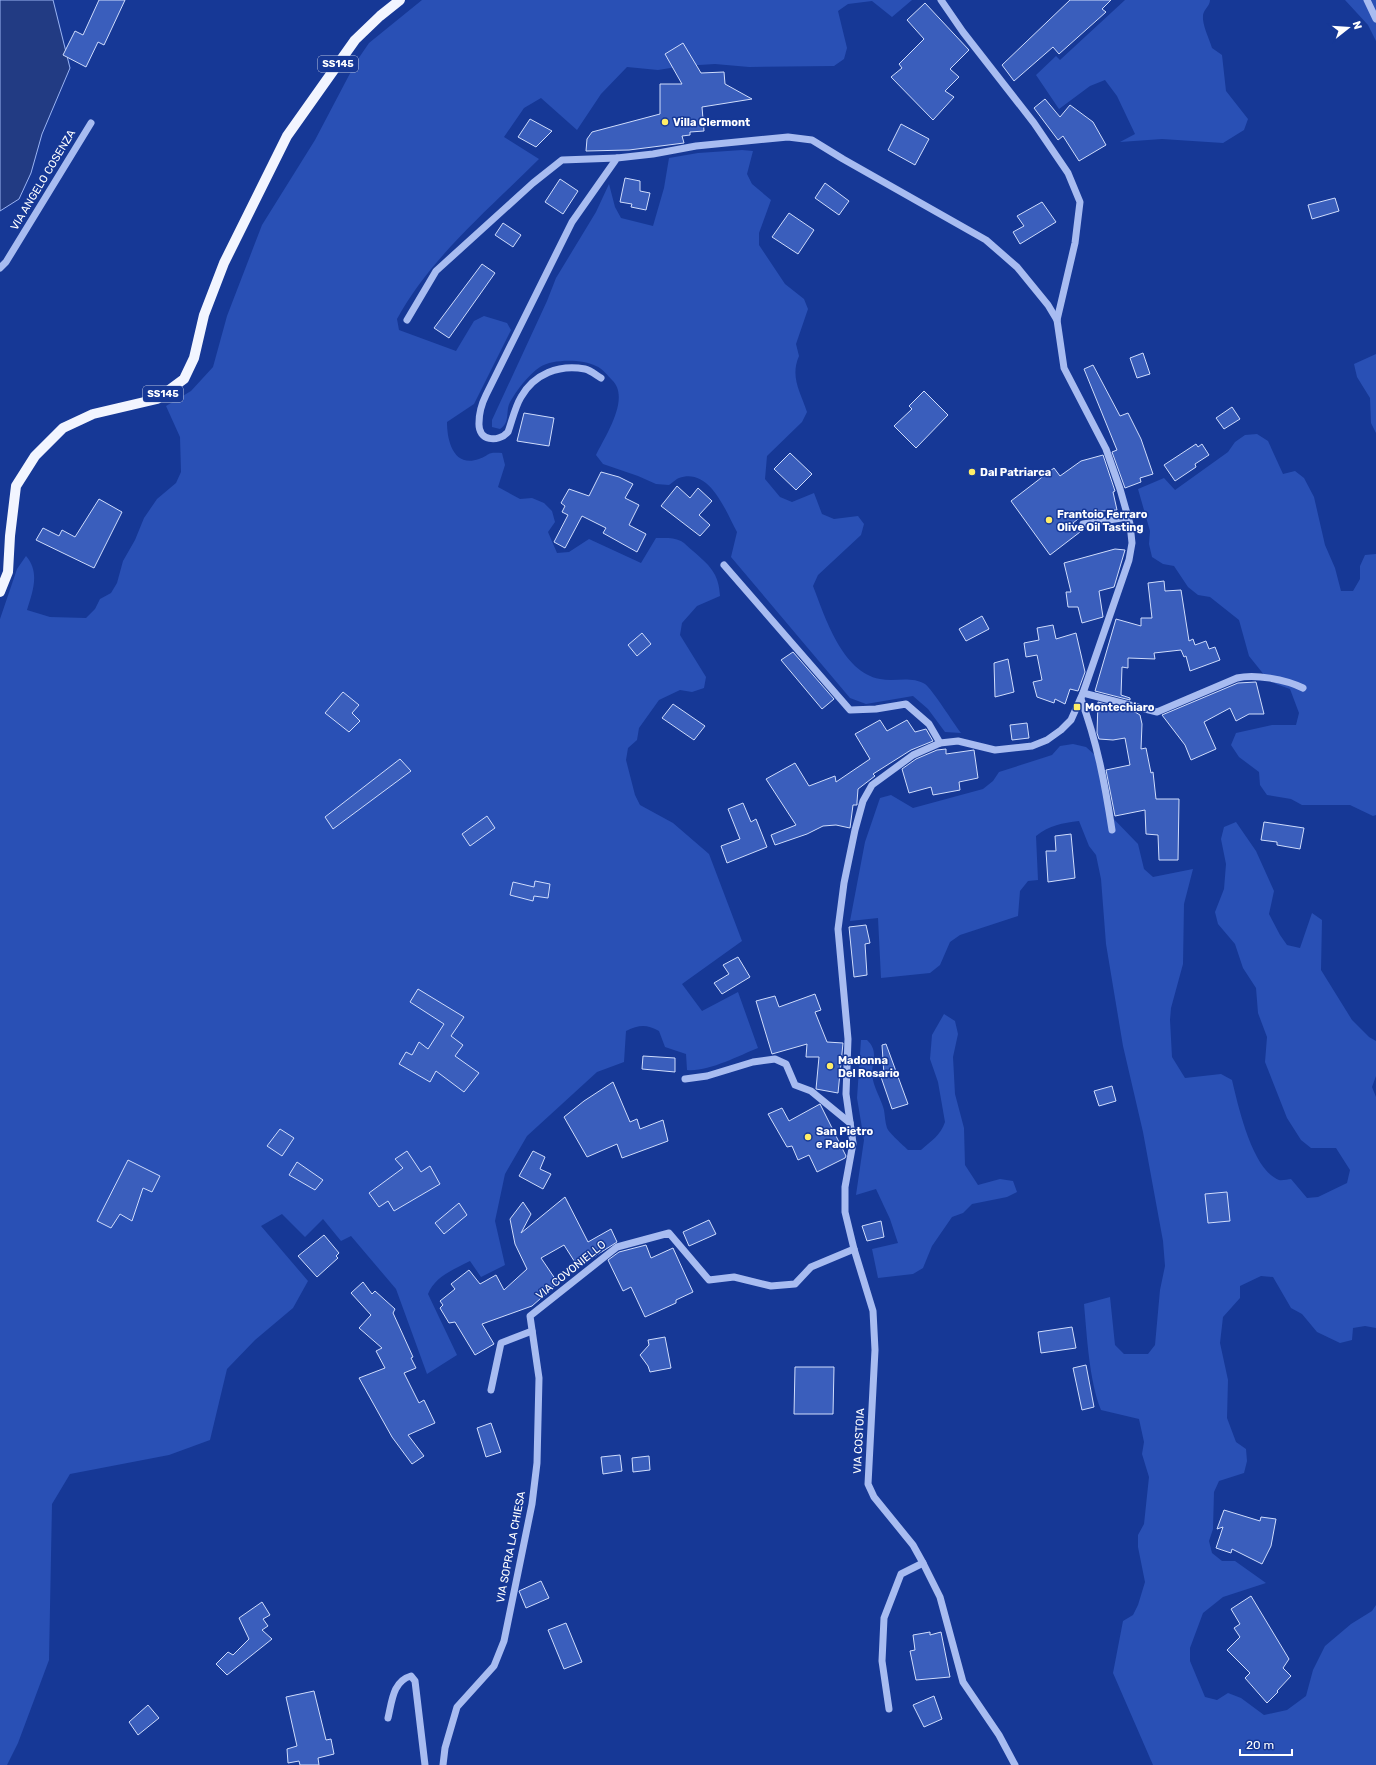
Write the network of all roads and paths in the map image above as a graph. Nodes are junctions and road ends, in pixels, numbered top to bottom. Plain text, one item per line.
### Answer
1 (400, 0) edge
2 (941, 0) edge
3 (1368, 0) edge
4 (1376, 19) edge
5 (90, 123) dead end
6 (617, 158) junction
7 (0, 268) edge
8 (407, 320) dead end
9 (1057, 320) junction
10 (601, 378) dead end
11 (1128, 517) junction
12 (1083, 524) dead end
13 (724, 565) dead end
14 (0, 592) edge
15 (1303, 688) dead end
16 (1082, 696) junction
17 (940, 743) junction
18 (1112, 830) dead end
19 (685, 1079) dead end
20 (850, 1123) junction
21 (854, 1249) junction
22 (530, 1316) joint
23 (532, 1331) junction
24 (491, 1390) dead end
25 (923, 1564) junction
26 (890, 1709) dead end
27 (388, 1718) dead end
28 (425, 1765) edge
29 (443, 1765) edge
30 (1015, 1765) edge

1 - 14 main road, SS145
2 - 9 street
3 - 4 street
5 - 7 street, VIA ANGELO COSENZA
6 - 8 street
6 - 9 street
6 - 10 street
9 - 11 street, VIA COSTOIA
11 - 12 street
11 - 16 street, VIA COSTOIA
13 - 17 street
15 - 16 street
16 - 17 street, VIA COSTOIA
16 - 18 street
17 - 20 street, VIA COSTOIA
19 - 20 street
20 - 21 street, VIA COSTOIA
21 - 22 street, VIA COVONIELLO
21 - 25 street, VIA COSTOIA
22 - 23 street, VIA SOPRA LA CHIESA
23 - 24 street
23 - 29 street, VIA SOPRA LA CHIESA
25 - 26 street
25 - 30 street, VIA COSTOIA
27 - 28 street

